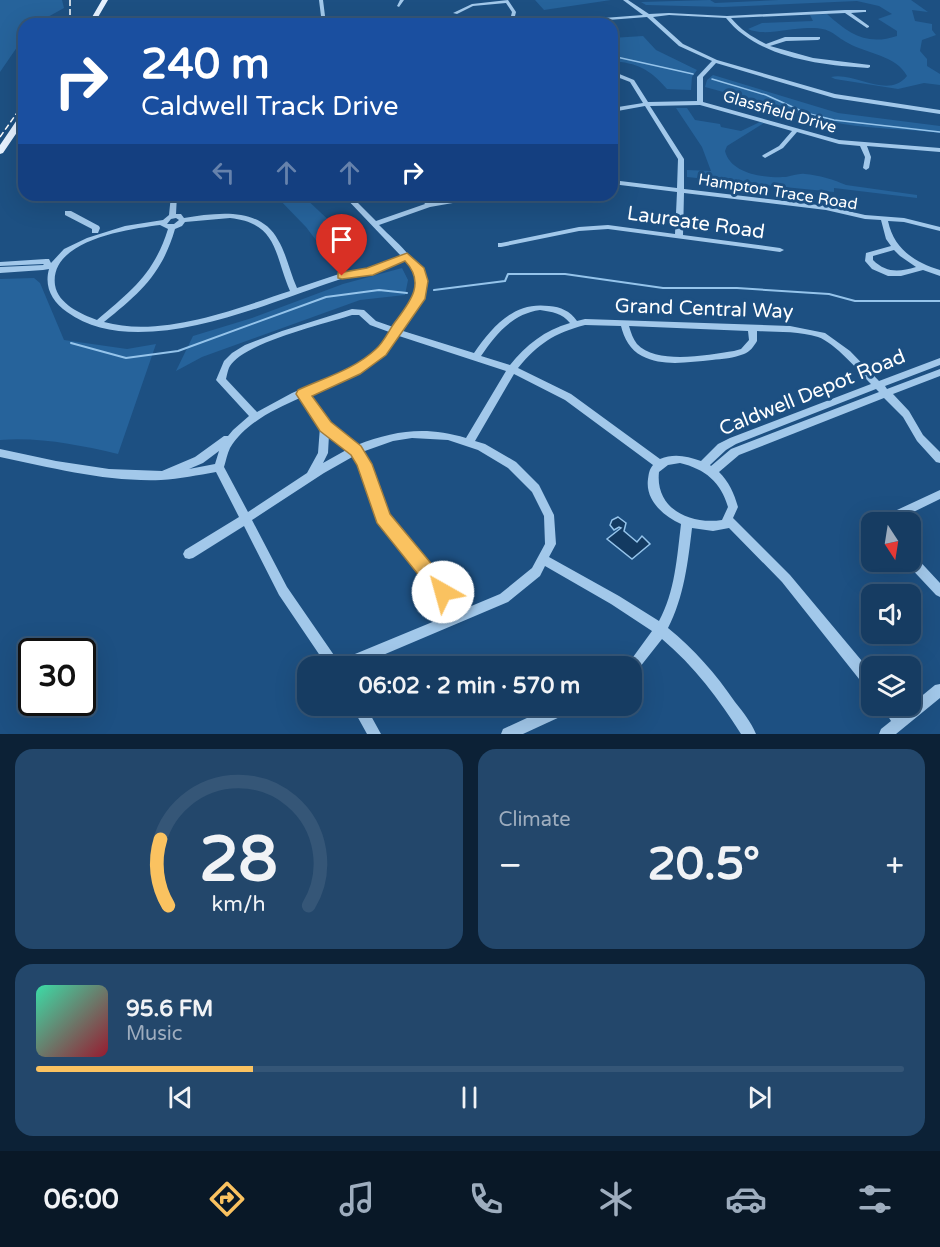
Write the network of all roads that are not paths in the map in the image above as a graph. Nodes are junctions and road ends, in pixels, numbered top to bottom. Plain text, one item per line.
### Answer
1 (96, 0) edge
2 (105, 0) edge
3 (321, 0) edge
4 (402, 0) edge
5 (625, 0) edge
6 (507, 1) edge
7 (399, 6) dead end
8 (845, 11) junction
9 (864, 11) dead end
10 (455, 13) dead end
11 (648, 15) junction
12 (727, 17) junction
13 (88, 18) edge
14 (94, 18) edge
15 (323, 18) edge
16 (512, 18) edge
17 (611, 18) edge
18 (867, 27) dead end
19 (818, 38) dead end
20 (767, 45) junction
21 (718, 62) junction
22 (868, 66) dead end
23 (618, 75) edge
24 (700, 103) junction
25 (648, 104) junction
26 (618, 109) edge
27 (940, 112) edge
28 (18, 125) edge
29 (796, 130) junction
30 (863, 145) junction
31 (940, 150) edge
32 (0, 151) edge
33 (765, 156) dead end
34 (866, 168) dead end
35 (618, 183) edge
36 (680, 190) junction
37 (173, 201) edge
38 (352, 201) edge
39 (426, 201) edge
40 (452, 201) edge
41 (429, 205) junction
42 (70, 215) dead end
43 (172, 216) junction
44 (884, 218) junction
45 (183, 220) junction
46 (163, 222) junction
47 (375, 224) junction
48 (172, 227) junction
49 (940, 230) edge
50 (97, 233) junction
51 (679, 235) junction
52 (501, 245) dead end
53 (894, 248) junction
54 (780, 250) dead end
55 (407, 256) junction
56 (0, 264) edge
57 (51, 265) junction
58 (923, 267) junction
59 (0, 270) edge
60 (940, 273) edge
61 (294, 291) junction
62 (98, 323) junction
63 (624, 323) junction
64 (575, 324) junction
65 (752, 328) junction
66 (397, 332) junction
67 (475, 358) junction
68 (940, 361) edge
69 (512, 369) junction
70 (940, 372) edge
71 (882, 390) junction
72 (303, 394) junction
73 (256, 417) junction
74 (325, 427) junction
75 (229, 438) junction
76 (470, 441) junction
77 (356, 450) junction
78 (0, 453) edge
79 (940, 459) edge
80 (659, 464) junction
81 (219, 467) junction
82 (708, 468) junction
83 (155, 477) junction
84 (310, 477) junction
85 (940, 495) edge
86 (903, 512) edge
87 (246, 519) junction
88 (728, 520) junction
89 (687, 523) junction
90 (189, 554) dead end
91 (544, 560) junction
92 (921, 571) edge
93 (940, 591) edge
94 (454, 618) junction
95 (660, 630) junction
96 (327, 656) edge
97 (365, 656) edge
98 (641, 656) edge
99 (861, 670) edge
100 (940, 690) edge
101 (364, 716) edge
102 (546, 716) edge
103 (895, 716) edge
104 (900, 723) junction
105 (375, 734) edge
106 (507, 734) edge
107 (749, 734) edge
108 (886, 734) edge

1 - 13 main road
2 - 14 main road
3 - 15 street
4 - 7 street
5 - 11 street
6 - 10 street
6 - 16 street
8 - 9 street
8 - 12 street
8 - 18 street
11 - 12 street
11 - 17 street
11 - 21 street
12 - 20 street
19 - 20 street
20 - 22 street
21 - 24 street
21 - 27 street
23 - 25 street
24 - 25 street, Glassfield Drive
24 - 29 street, Glassfield Drive
25 - 26 street, Glassfield Drive
25 - 36 street
28 - 32 main road
29 - 30 street, Glassfield Drive
29 - 33 street
30 - 31 street, Glassfield Drive
30 - 34 street
35 - 36 street, Hampton Trace Road
36 - 44 street, Hampton Trace Road
36 - 51 street
37 - 43 street
38 - 47 street
39 - 41 street
40 - 41 street
41 - 47 street
42 - 50 street
43 - 45 street
43 - 46 street
44 - 49 street, Hampton Trace Road
44 - 53 street
45 - 48 street
45 - 61 street
46 - 48 street
46 - 50 street
47 - 55 street
48 - 62 street
50 - 57 street
51 - 52 street, Laureate Road
51 - 54 street, Laureate Road
53 - 58 street
53 - 58 street
55 - 61 street
55 - 66 street
56 - 57 street
57 - 59 street
57 - 62 street
58 - 60 street
61 - 62 street
63 - 64 street, Grand Central Way
63 - 65 street, Grand Central Way
63 - 65 street
64 - 67 street
64 - 69 street, Grand Central Way
65 - 71 street, Grand Central Way
66 - 67 street
66 - 72 street
66 - 73 street
67 - 69 street
68 - 71 street, Caldwell Depot Road
69 - 76 street, Grand Central Way
69 - 80 street
70 - 71 street, Caldwell Depot Road
71 - 79 street, Grand Central Way
71 - 82 street, Caldwell Depot Road
72 - 73 street
72 - 74 street
73 - 75 street
74 - 77 street
74 - 84 street
75 - 81 street
75 - 83 street
76 - 77 street
76 - 91 street
77 - 84 street
77 - 94 street
78 - 83 street
80 - 82 street
80 - 89 street
81 - 83 street
81 - 87 street
82 - 88 street
84 - 87 street
85 - 86 street
87 - 90 street
87 - 96 street
88 - 89 street
88 - 99 street
89 - 95 street
91 - 94 street
91 - 95 street
92 - 93 street
94 - 97 street
95 - 98 street
95 - 107 street
100 - 104 street
101 - 105 street
102 - 106 street
103 - 104 street
104 - 108 street

